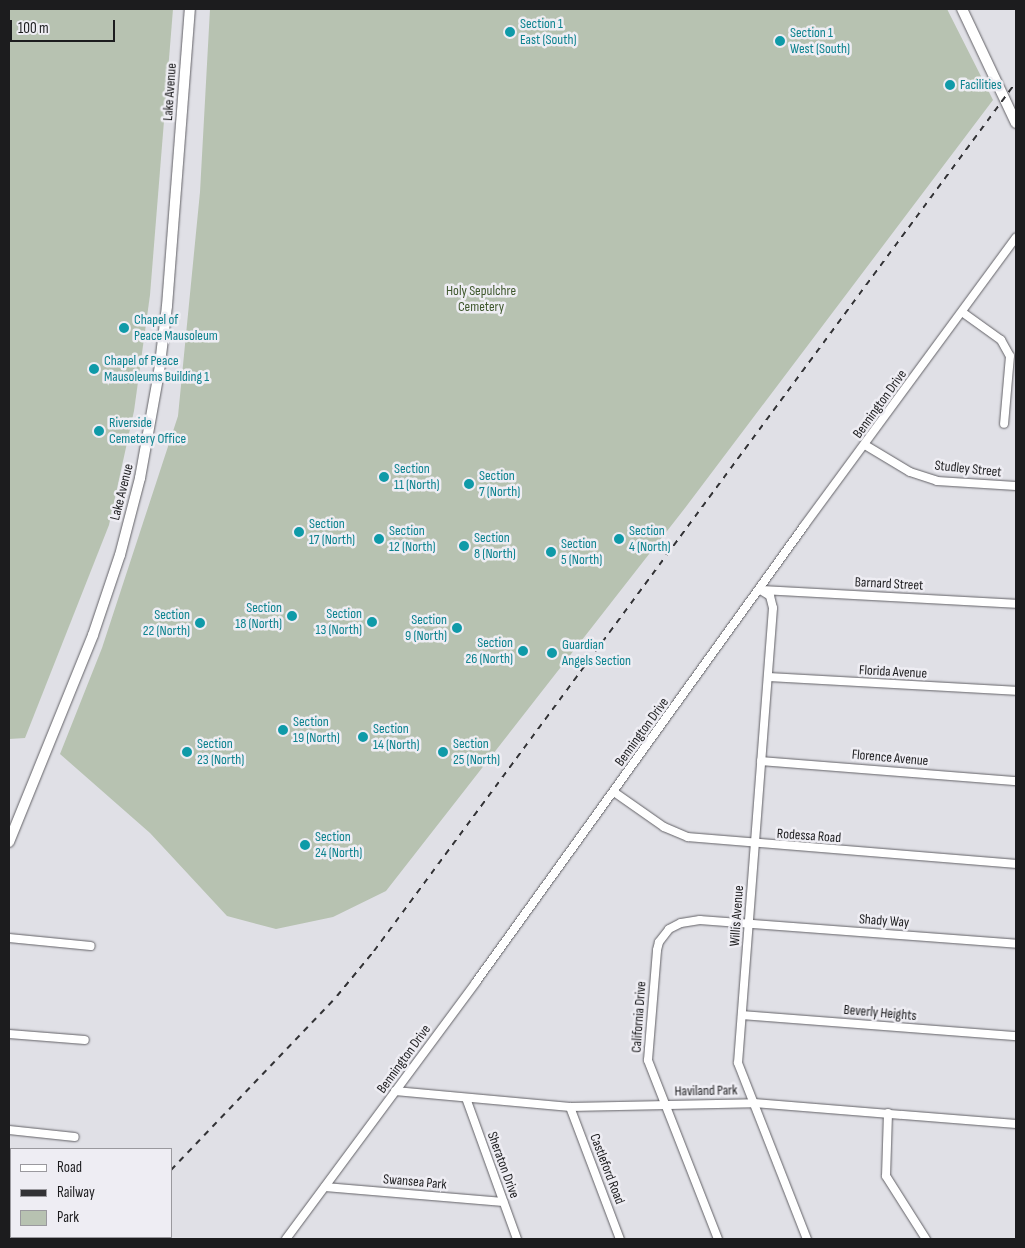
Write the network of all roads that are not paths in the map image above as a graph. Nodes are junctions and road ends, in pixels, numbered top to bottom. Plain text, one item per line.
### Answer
1 (190, 9) edge
2 (962, 9) edge
3 (1016, 123) edge
4 (1016, 237) edge
5 (962, 312) junction
6 (1004, 424) dead end
7 (865, 445) junction
8 (1016, 486) edge
9 (759, 590) junction
10 (1016, 604) edge
11 (768, 677) junction
12 (1016, 691) edge
13 (761, 760) junction
14 (1016, 781) edge
15 (614, 792) junction
16 (10, 837) edge
17 (755, 844) junction
18 (1016, 864) edge
19 (749, 924) junction
20 (9, 938) edge
21 (1016, 944) edge
22 (91, 946) dead end
23 (742, 1014) junction
24 (9, 1034) edge
25 (1016, 1036) edge
26 (85, 1040) dead end
27 (395, 1091) junction
28 (466, 1098) junction
29 (754, 1103) junction
30 (665, 1104) junction
31 (570, 1107) junction
32 (888, 1113) junction
33 (1016, 1124) edge
34 (9, 1130) edge
35 (75, 1136) dead end
36 (325, 1187) junction
37 (503, 1202) junction
38 (286, 1239) edge
39 (517, 1239) edge
40 (620, 1239) edge
41 (718, 1239) edge
42 (807, 1239) edge
43 (926, 1239) edge

1 - 16 main road, Lake Avenue
2 - 3 main road
4 - 5 street, Bennington Drive
5 - 6 street
5 - 7 street, Bennington Drive
7 - 8 street, Studley Street
7 - 9 street, Bennington Drive
9 - 10 street, Barnard Street
9 - 11 street, Willis Avenue
9 - 15 street, Bennington Drive
11 - 12 street, Florida Avenue
11 - 13 street, Willis Avenue
13 - 14 street, Florence Avenue
13 - 17 street, Willis Avenue
15 - 17 street, Rodessa Road
15 - 27 street, Bennington Drive
17 - 18 street, Rodessa Road
17 - 19 street, Willis Avenue
19 - 21 street, Shady Way
19 - 23 street, Willis Avenue
19 - 30 street, California Drive
20 - 22 street
23 - 25 street, Beverly Heights
23 - 29 street, Willis Avenue
24 - 26 street
27 - 28 street, Haviland Park
27 - 36 street, Bennington Drive
28 - 31 street, Haviland Park
28 - 37 street, Sheraton Drive
29 - 30 street, Haviland Park
29 - 32 street, Haviland Park
29 - 42 street, Willis Avenue
30 - 31 street, Haviland Park
30 - 41 street, California Drive
31 - 40 street, Castleford Road
32 - 33 street, Haviland Park
32 - 43 street
34 - 35 street
36 - 37 street, Swansea Park
36 - 38 street, Bennington Drive
37 - 39 street, Sheraton Drive

